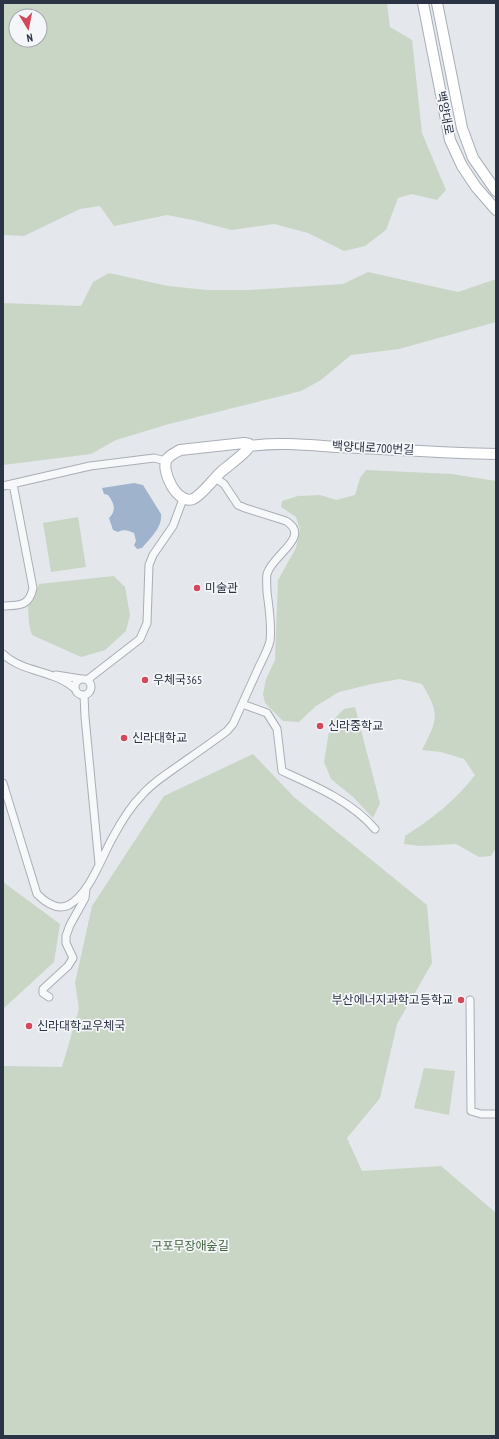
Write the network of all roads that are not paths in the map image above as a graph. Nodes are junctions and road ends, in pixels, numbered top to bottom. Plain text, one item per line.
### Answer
1 (423, 3) edge
2 (437, 3) edge
3 (496, 191) edge
4 (496, 210) edge
5 (250, 446) junction
6 (496, 454) edge
7 (166, 461) junction
8 (215, 478) junction
9 (13, 484) junction
10 (3, 486) edge
11 (183, 499) junction
12 (3, 606) edge
13 (3, 654) edge
14 (48, 675) junction
15 (84, 679) junction
16 (74, 688) junction
17 (84, 696) junction
18 (242, 704) junction
19 (3, 783) edge
20 (376, 829) dead end
21 (99, 864) junction
22 (86, 889) junction
23 (49, 998) dead end
24 (470, 1000) dead end
25 (496, 1114) edge

1 - 4 street, 백양대로
2 - 3 street, 백양대로
5 - 6 street, 백양대로700번길
5 - 7 street, 백양대로700번길
5 - 8 street
7 - 9 street
7 - 11 street
8 - 11 street
8 - 18 street
9 - 10 street
9 - 12 street
11 - 15 street
13 - 14 street
14 - 15 street
14 - 16 street
15 - 16 street
15 - 17 street
16 - 17 street
17 - 21 street
18 - 20 street
18 - 21 street
19 - 22 street
21 - 22 street
22 - 23 street
24 - 25 street

